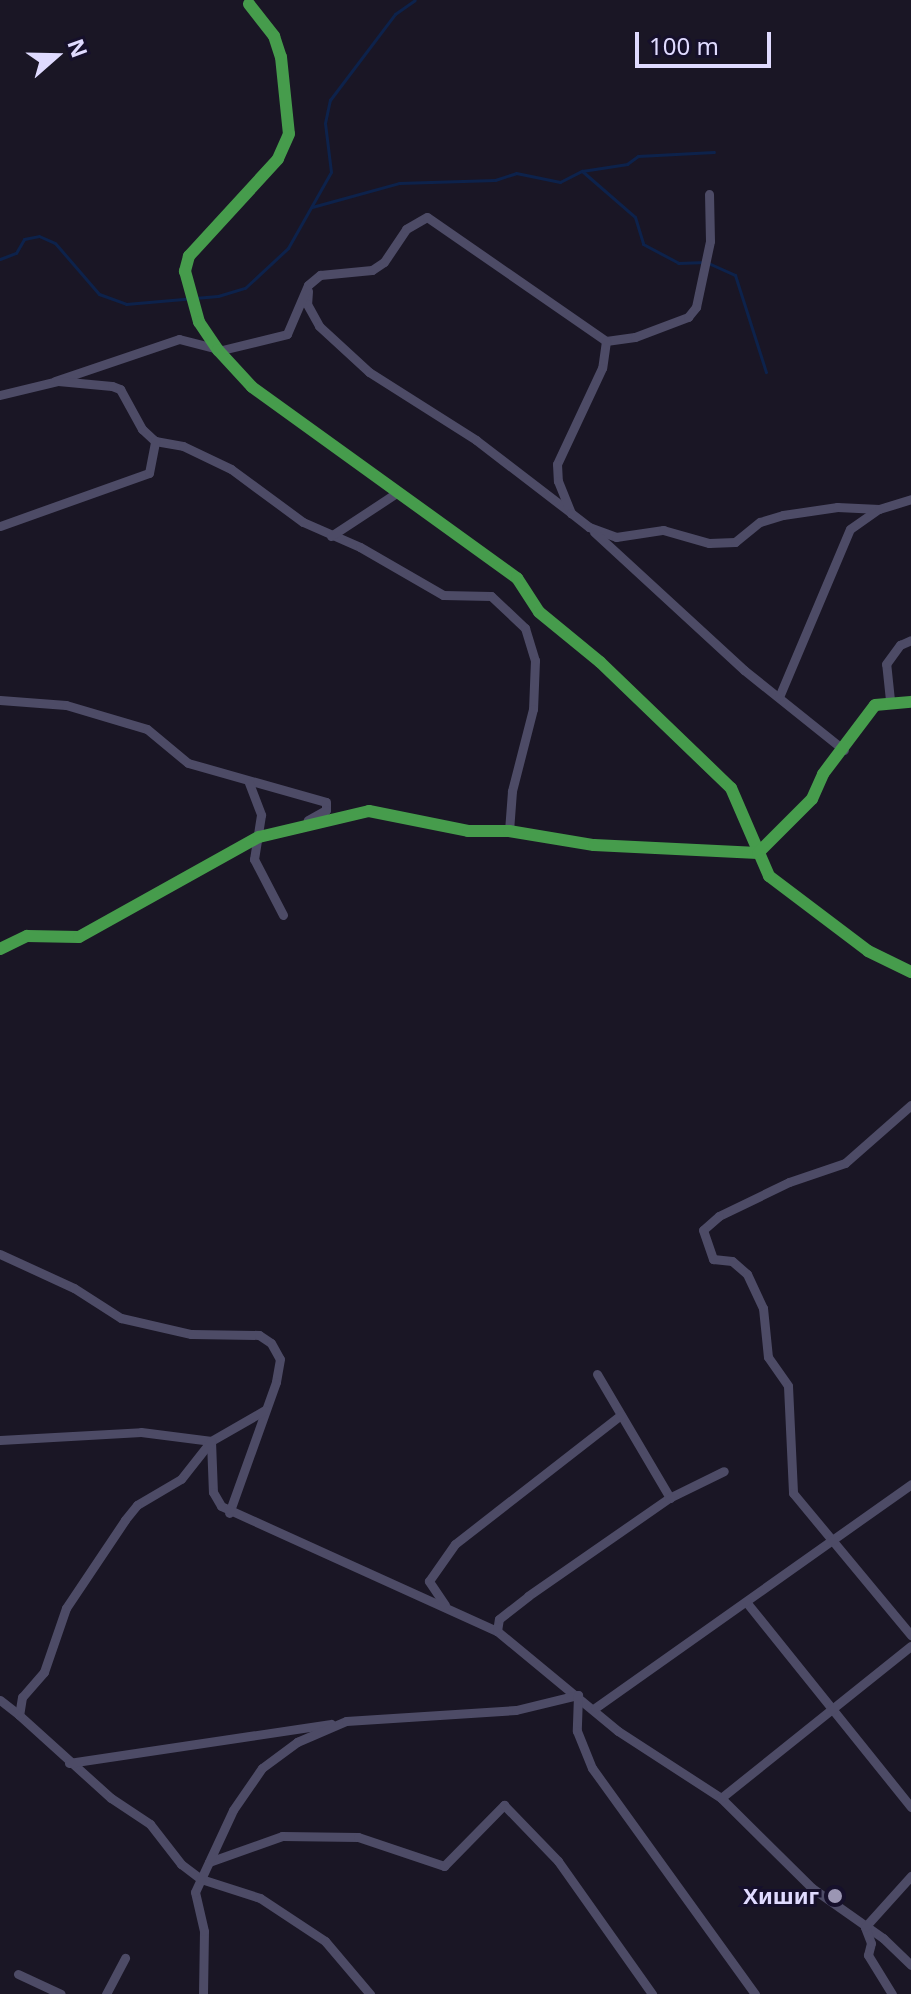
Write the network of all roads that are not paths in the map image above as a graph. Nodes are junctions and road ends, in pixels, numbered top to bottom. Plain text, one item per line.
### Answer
1 (249, 4) dead end
2 (709, 194) dead end
3 (308, 285) junction
4 (606, 341) junction
5 (218, 350) junction
6 (55, 381) junction
7 (0, 395) edge
8 (155, 441) junction
9 (398, 492) junction
10 (911, 499) edge
11 (879, 509) junction
12 (571, 513) junction
13 (0, 526) edge
14 (589, 527) junction
15 (331, 536) junction
16 (911, 640) edge
17 (779, 697) junction
18 (0, 700) edge
19 (890, 700) junction
20 (911, 702) edge
21 (844, 750) junction
22 (249, 783) junction
23 (297, 827) junction
24 (509, 831) junction
25 (259, 837) junction
26 (758, 853) junction
27 (283, 915) dead end
28 (0, 949) edge
29 (911, 972) edge
30 (911, 1105) edge
31 (0, 1254) edge
32 (597, 1374) dead end
33 (265, 1410) junction
34 (621, 1415) junction
35 (0, 1440) edge
36 (211, 1441) junction
37 (724, 1471) dead end
38 (911, 1484) edge
39 (670, 1498) junction
40 (229, 1513) junction
41 (834, 1540) junction
42 (747, 1603) junction
43 (448, 1609) junction
44 (497, 1631) junction
45 (911, 1635) edge
46 (911, 1646) edge
47 (578, 1695) junction
48 (2, 1702) edge
49 (595, 1708) junction
50 (831, 1709) junction
51 (19, 1715) junction
52 (346, 1721) junction
53 (69, 1763) junction
54 (721, 1798) junction
55 (911, 1807) edge
56 (209, 1862) junction
57 (911, 1876) edge
58 (201, 1879) junction
59 (865, 1927) junction
60 (125, 1958) dead end
61 (911, 1965) edge
62 (18, 1974) dead end
63 (61, 1994) edge
64 (106, 1994) edge
65 (203, 1994) edge
66 (370, 1994) edge
67 (652, 1994) edge
68 (755, 1994) edge
69 (892, 1994) edge

1 - 5 street
2 - 4 street
3 - 4 street
3 - 5 street
3 - 12 street
4 - 12 street
5 - 6 street
5 - 9 street
6 - 7 street
6 - 8 street
8 - 13 street
8 - 15 street
9 - 15 street
9 - 26 street
10 - 11 street
11 - 14 street
11 - 17 street
12 - 14 street
14 - 17 street
15 - 24 street
16 - 19 street
17 - 21 street
18 - 22 street
19 - 20 street
19 - 21 street
21 - 26 street
22 - 23 street
22 - 25 street
23 - 24 street
23 - 25 street
24 - 26 street
25 - 27 street
25 - 28 street
26 - 29 street
30 - 41 street
31 - 33 street
32 - 34 street
33 - 36 street
33 - 40 street
34 - 39 street
34 - 43 street
35 - 36 street
36 - 40 street
36 - 51 street
37 - 39 street
38 - 41 street
39 - 44 street
40 - 43 street
41 - 42 street
41 - 45 street
42 - 49 street
42 - 50 street
43 - 44 street
44 - 47 street
46 - 50 street
47 - 49 street
47 - 52 street
47 - 68 street
48 - 51 street
49 - 54 street
50 - 54 street
50 - 55 street
51 - 53 street
52 - 53 street
52 - 56 street
53 - 58 street
54 - 59 street
56 - 58 street
56 - 67 street
57 - 59 street
58 - 65 street
58 - 66 street
59 - 61 street
59 - 69 street
60 - 64 street
62 - 63 street

